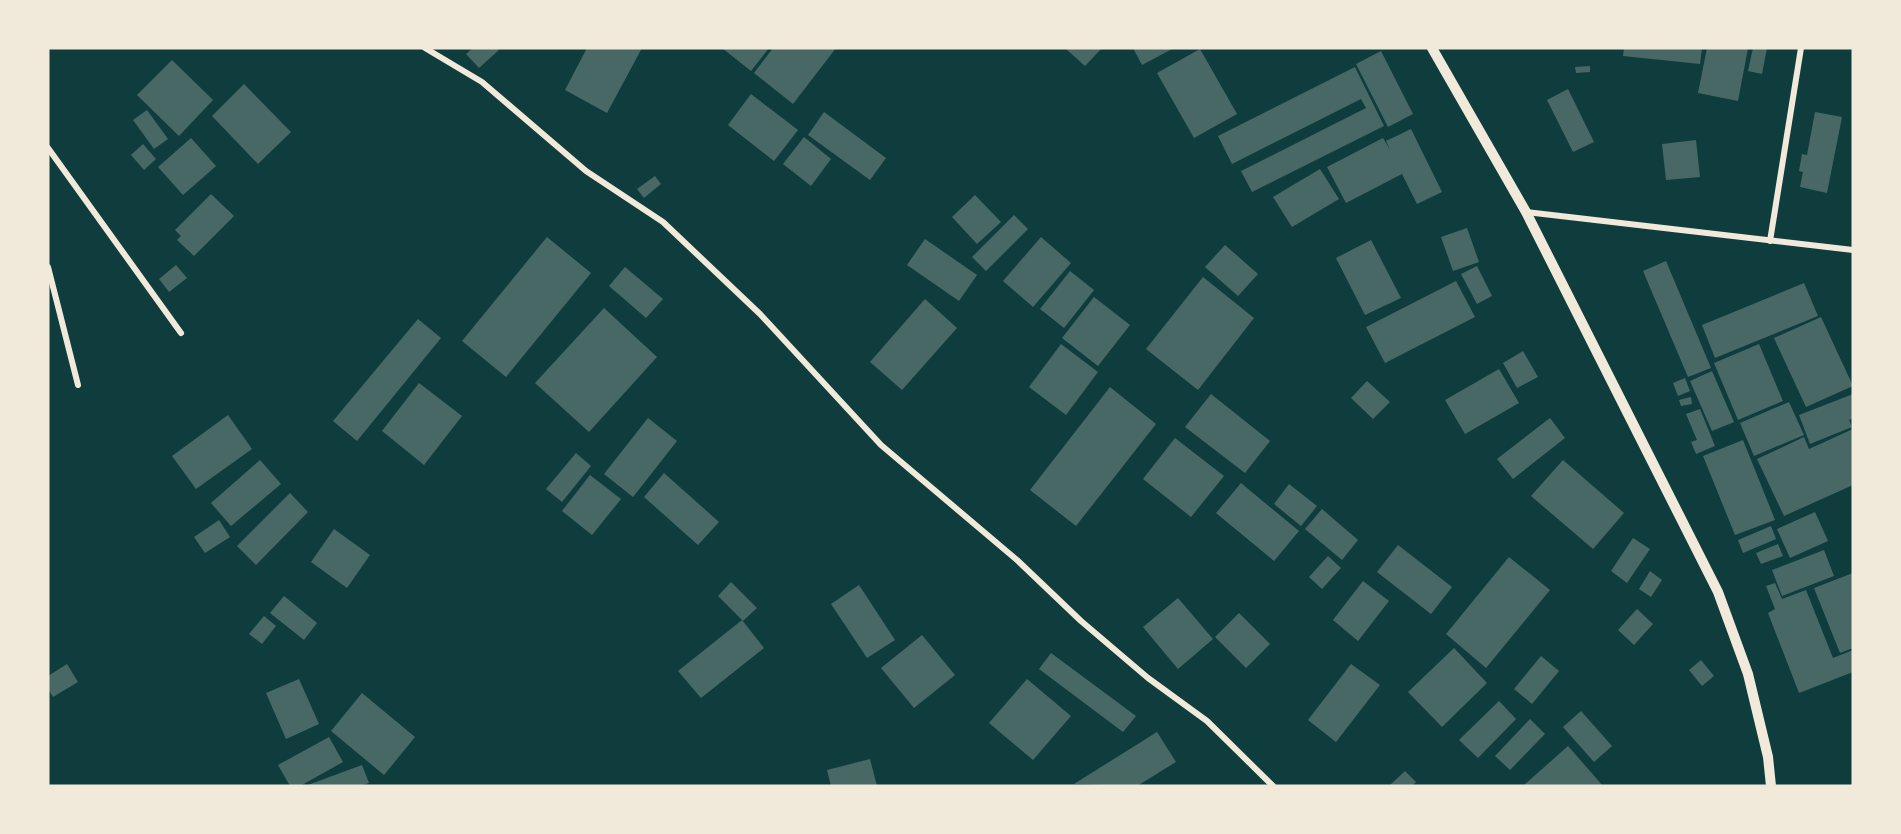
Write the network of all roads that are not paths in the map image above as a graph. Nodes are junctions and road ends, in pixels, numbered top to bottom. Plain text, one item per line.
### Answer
1 (425, 48) edge
2 (1432, 48) edge
3 (1801, 48) edge
4 (48, 148) edge
5 (1526, 212) junction
6 (1770, 241) junction
7 (1853, 250) edge
8 (48, 267) edge
9 (181, 333) dead end
10 (78, 385) dead end
11 (1274, 786) edge
12 (1771, 786) edge

1 - 11 street
2 - 5 street
3 - 6 street
4 - 9 street
5 - 6 street
5 - 12 street
6 - 7 street
8 - 10 street

